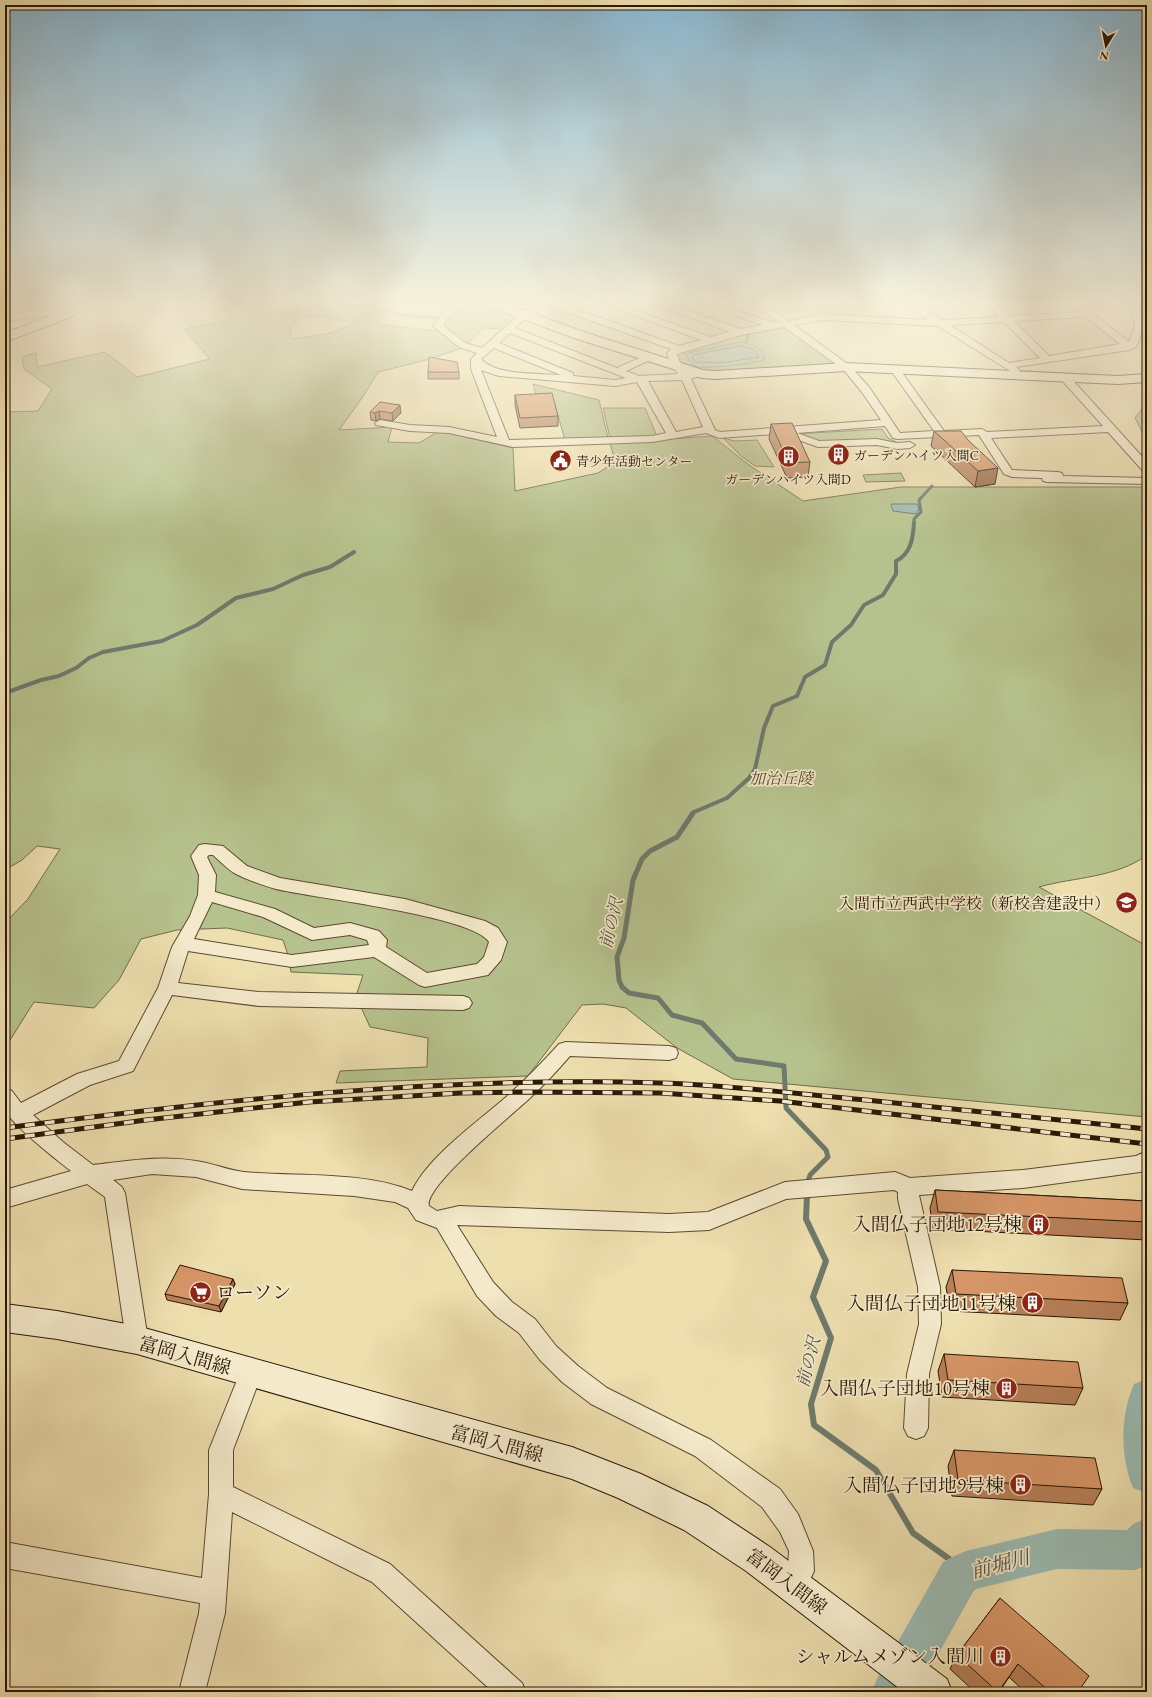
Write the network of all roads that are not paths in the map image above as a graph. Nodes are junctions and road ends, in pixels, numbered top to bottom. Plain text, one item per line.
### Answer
1 (481, 381) edge
2 (595, 381) edge
3 (625, 381) edge
4 (643, 381) edge
5 (687, 381) edge
6 (858, 381) edge
7 (904, 381) edge
8 (1067, 381) edge
9 (380, 423) edge
10 (889, 424) junction
11 (710, 429) junction
12 (1110, 429) junction
13 (941, 434) junction
14 (794, 435) edge
15 (984, 435) junction
16 (673, 436) junction
17 (504, 441) junction
18 (966, 446) edge
19 (1147, 469) edge
20 (993, 472) edge
21 (1058, 475) dead end
22 (1147, 480) edge
23 (206, 895) junction
24 (183, 944) junction
25 (377, 950) junction
26 (424, 980) junction
27 (167, 988) junction
28 (426, 1002) junction
29 (463, 1003) dead end
30 (669, 1052) dead end
31 (5, 1096) edge
32 (19, 1113) junction
33 (1147, 1159) edge
34 (90, 1174) junction
35 (909, 1187) junction
36 (5, 1199) edge
37 (418, 1203) junction
38 (442, 1220) junction
39 (5, 1318) edge
40 (137, 1340) junction
41 (251, 1373) junction
42 (916, 1428) dead end
43 (221, 1494) junction
44 (5, 1555) edge
45 (794, 1586) junction
46 (214, 1593) junction
47 (915, 1678) edge
48 (192, 1692) edge
49 (513, 1692) edge

1 - 17 street
2 - 3 street
4 - 16 street
5 - 11 street
6 - 10 street
7 - 13 street
8 - 12 street
9 - 17 street
10 - 11 street
10 - 13 street
11 - 16 street
12 - 15 street
12 - 19 street
13 - 15 street
14 - 18 street
15 - 21 street
16 - 17 street
20 - 22 street
23 - 24 street
23 - 25 street
23 - 26 street
24 - 25 street
24 - 27 street
25 - 26 street
26 - 28 street
27 - 28 street
27 - 32 street
28 - 29 street
30 - 37 street
31 - 32 street
32 - 34 street
33 - 35 street
34 - 36 street
34 - 37 street
34 - 40 street
35 - 38 street
35 - 42 street
37 - 38 street
38 - 45 street
39 - 40 street, 富岡入間線
40 - 41 street, 富岡入間線
41 - 43 street
41 - 45 street, 富岡入間線
43 - 46 street
43 - 49 street
44 - 46 street
45 - 47 street, 富岡入間線
46 - 48 street

